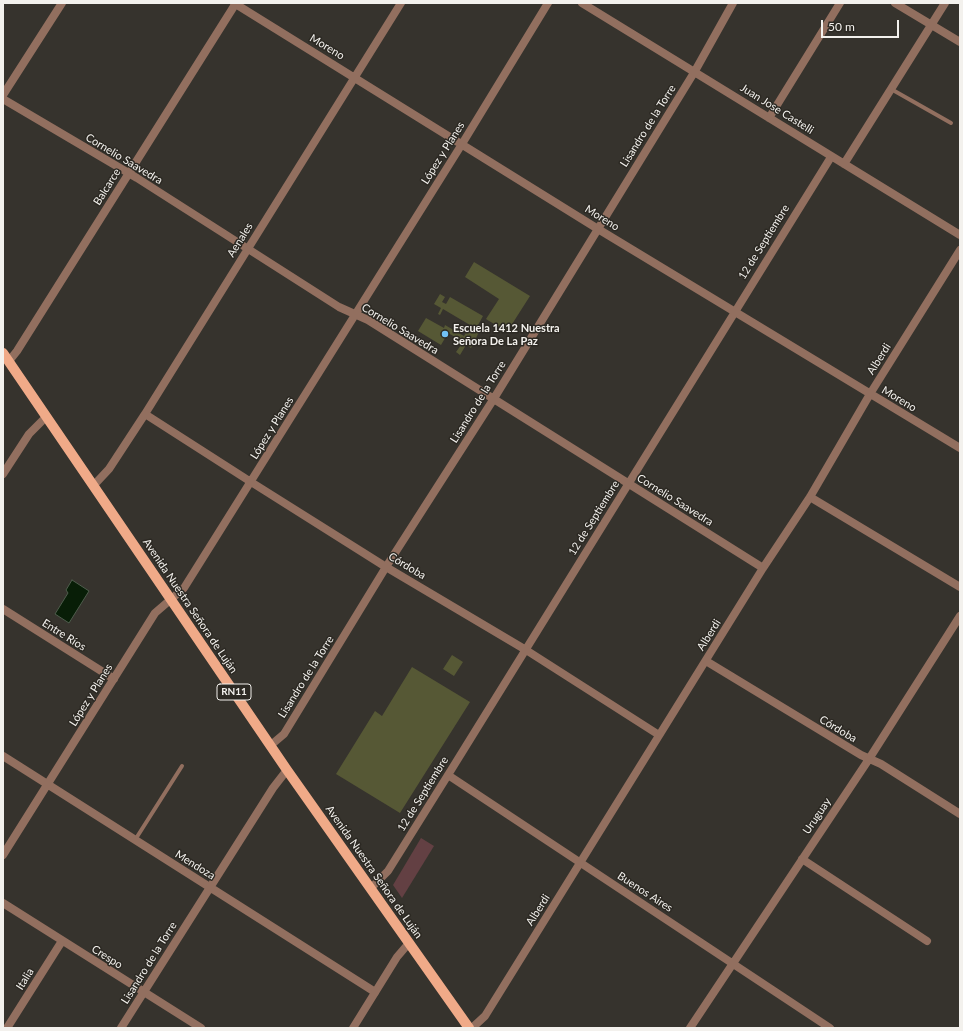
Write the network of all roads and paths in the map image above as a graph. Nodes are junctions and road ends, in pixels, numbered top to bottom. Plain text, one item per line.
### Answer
1 (62, 3) edge
2 (235, 3) edge
3 (401, 3) edge
4 (548, 3) edge
5 (582, 3) edge
6 (733, 3) edge
7 (840, 3) edge
8 (895, 3) edge
9 (945, 3) edge
10 (932, 25) junction
11 (960, 42) edge
12 (695, 71) junction
13 (356, 77) junction
14 (891, 89) junction
15 (3, 95) edge
16 (3, 99) edge
17 (769, 118) junction
18 (952, 123) dead end
19 (462, 144) junction
20 (831, 157) junction
21 (844, 164) junction
22 (128, 174) junction
23 (598, 229) junction
24 (960, 234) edge
25 (248, 248) junction
26 (960, 250) edge
27 (734, 312) junction
28 (356, 315) junction
29 (3, 353) edge
30 (9, 362) junction
31 (870, 394) junction
32 (493, 400) junction
33 (144, 414) junction
34 (46, 417) junction
35 (960, 448) edge
36 (3, 474) edge
37 (251, 482) junction
38 (628, 484) junction
39 (94, 485) junction
40 (810, 497) junction
41 (386, 566) junction
42 (763, 568) junction
43 (960, 587) edge
44 (171, 599) junction
45 (3, 609) edge
46 (960, 616) edge
47 (526, 650) junction
48 (706, 661) junction
49 (114, 679) junction
50 (659, 735) junction
51 (271, 745) junction
52 (3, 756) edge
53 (869, 759) junction
54 (182, 766) dead end
55 (287, 770) junction
56 (448, 775) junction
57 (48, 785) junction
58 (960, 814) edge
59 (135, 840) junction
60 (3, 856) edge
61 (802, 859) junction
62 (580, 863) junction
63 (210, 888) junction
64 (371, 888) junction
65 (3, 903) edge
66 (62, 941) junction
67 (927, 942) dead end
68 (409, 943) junction
69 (732, 962) junction
70 (144, 992) junction
71 (375, 992) junction
72 (8, 1028) edge
73 (121, 1028) edge
74 (201, 1028) edge
75 (353, 1028) edge
76 (471, 1028) edge
77 (690, 1028) edge
78 (830, 1028) edge

1 - 15 street
2 - 13 street, Moreno
2 - 22 street, Balcarce
3 - 13 street, Aenales
4 - 19 street, López y Planes
5 - 12 street, Juan Jose Castelli
6 - 12 street, Lisandro de la Torre
7 - 17 street
8 - 10 street
9 - 10 street
10 - 11 street
10 - 14 street
12 - 17 street, Juan Jose Castelli
12 - 23 street, Lisandro de la Torre
13 - 19 street, Moreno
13 - 25 street, Aenales
14 - 18 lane
14 - 21 street
16 - 22 street, Cornelio Saavedra
17 - 20 street, Juan Jose Castelli
19 - 23 street, Moreno
19 - 28 street, López y Planes
20 - 21 street, Juan Jose Castelli
20 - 27 street, 12 de Septiembre
21 - 24 street, Juan Jose Castelli
22 - 25 street, Cornelio Saavedra
22 - 30 street, Balcarce
23 - 27 street, Moreno
23 - 32 street, Lisandro de la Torre
25 - 28 street, Cornelio Saavedra
25 - 33 street, Aenales
26 - 31 street, Alberdi
27 - 31 street, Moreno
27 - 38 street, 12 de Septiembre
28 - 32 street, Cornelio Saavedra
28 - 37 street, López y Planes
29 - 30 main road, Avenida Nuestra Señora de Luján / RN11
30 - 34 main road, Avenida Nuestra Señora de Luján / RN11
31 - 35 street, Moreno
31 - 40 street, Alberdi
32 - 38 street, Cornelio Saavedra
32 - 41 street, Lisandro de la Torre
33 - 37 street, Córdoba
33 - 39 street, Aenales
34 - 36 street
34 - 39 main road, Avenida Nuestra Señora de Luján / RN11
37 - 41 street, Córdoba
37 - 44 street, López y Planes
38 - 42 street, Cornelio Saavedra
38 - 47 street, 12 de Septiembre
39 - 44 main road, Avenida Nuestra Señora de Luján / RN11
40 - 42 street, Alberdi
40 - 43 street
41 - 47 street, Córdoba
41 - 51 street, Lisandro de la Torre
42 - 48 street, Alberdi
44 - 49 street, López y Planes
44 - 51 main road, Avenida Nuestra Señora de Luján / RN11
45 - 49 street, Entre Ríos
46 - 53 street, Uruguay
47 - 50 street, Córdoba
47 - 56 street, 12 de Septiembre
48 - 50 street, Alberdi
48 - 53 street, Córdoba
49 - 57 street, López y Planes
50 - 62 street, Alberdi
51 - 55 main road, Avenida Nuestra Señora de Luján / RN11
52 - 57 street, Mendoza
53 - 58 street, Córdoba
53 - 61 street, Uruguay
54 - 59 lane
55 - 63 street, Lisandro de la Torre
55 - 64 main road, Avenida Nuestra Señora de Luján / RN11
56 - 62 street, Buenos Aires
56 - 64 street, 12 de Septiembre
57 - 59 street, Mendoza
57 - 60 street, López y Planes
59 - 63 street, Mendoza
61 - 67 street
61 - 69 street, Uruguay
62 - 69 street, Buenos Aires
62 - 76 street, Alberdi
63 - 70 street, Lisandro de la Torre
63 - 71 street, Mendoza
64 - 68 main road, Avenida Nuestra Señora de Luján / RN11
65 - 66 street, Crespo
66 - 70 street, Crespo
66 - 72 street, Italia
68 - 71 street
68 - 76 main road, Avenida Nuestra Señora de Luján / RN11
69 - 77 street, Uruguay
69 - 78 street, Buenos Aires
70 - 73 street, Lisandro de la Torre
70 - 74 street, Crespo
71 - 75 street

